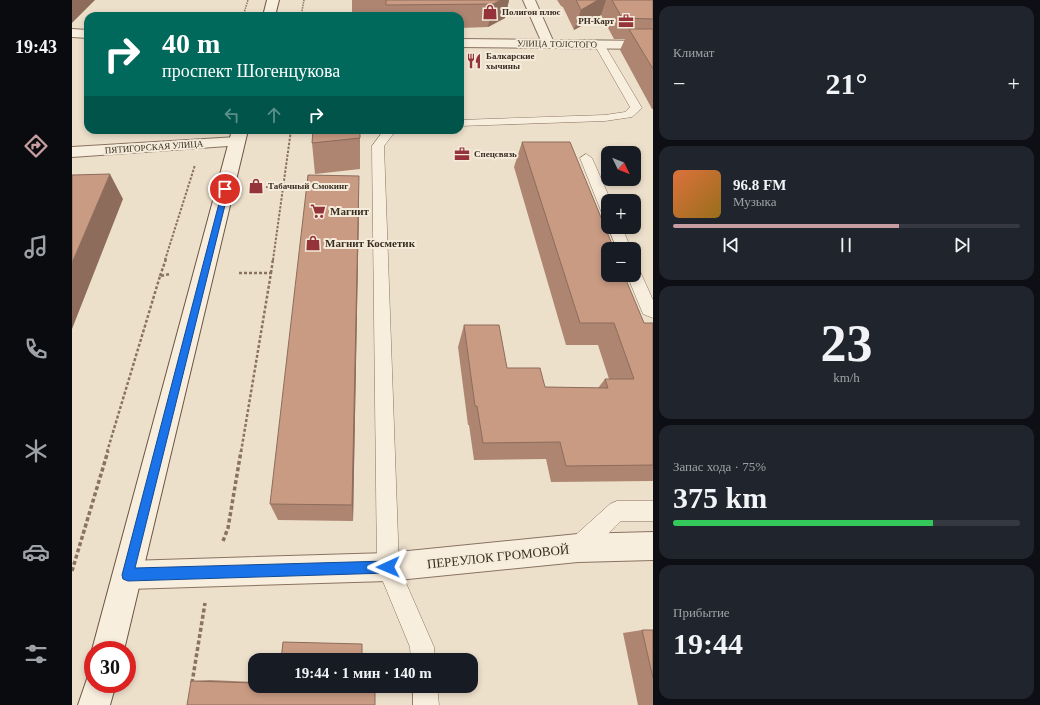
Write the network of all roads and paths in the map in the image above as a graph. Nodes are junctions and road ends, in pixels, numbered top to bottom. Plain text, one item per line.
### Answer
1 (248, 0) edge
2 (273, 0) edge
3 (304, 0) edge
4 (529, 0) edge
5 (244, 12) edge
6 (270, 12) edge
7 (302, 12) edge
8 (72, 33) edge
9 (84, 34) edge
10 (464, 43) edge
11 (548, 43) junction
12 (599, 44) junction
13 (653, 45) edge
14 (464, 123) edge
15 (291, 134) edge
16 (387, 134) edge
17 (238, 136) edge
18 (202, 144) junction
19 (72, 152) edge
20 (586, 158) dead end
21 (266, 188) dead end
22 (283, 188) junction
23 (601, 194) edge
24 (239, 273) dead end
25 (271, 273) junction
26 (170, 274) dead end
27 (160, 276) junction
28 (638, 282) edge
29 (653, 312) edge
30 (653, 511) edge
31 (653, 546) edge
32 (578, 548) junction
33 (388, 567) junction
34 (72, 571) edge
35 (210, 571) junction
36 (128, 575) junction
37 (110, 641) edge
38 (422, 653) edge
39 (191, 689) edge
40 (97, 693) edge
41 (425, 693) edge
42 (94, 705) edge
43 (426, 705) edge

1 - 5 path
2 - 6 street
3 - 7 path
4 - 11 street
8 - 9 street
10 - 11 street, УЛИЦА ТОЛСТОГО
11 - 12 street, УЛИЦА ТОЛСТОГО
12 - 13 street, УЛИЦА ТОЛСТОГО
12 - 14 lane
15 - 22 path
16 - 33 lane
17 - 18 street, ПЯТИГОРСКАЯ УЛИЦА
17 - 36 street
18 - 19 street, ПЯТИГОРСКАЯ УЛИЦА
18 - 27 path
20 - 23 lane
21 - 22 path
22 - 25 path
24 - 25 path
25 - 35 path
26 - 27 path
27 - 34 path
28 - 29 lane
30 - 32 lane
31 - 32 street, ПЕРЕУЛОК ГРОМОВОЙ
32 - 33 street, ПЕРЕУЛОК ГРОМОВОЙ
33 - 35 street, ПЕРЕУЛОК ГРОМОВОЙ
33 - 38 lane
35 - 36 street, ПЕРЕУЛОК ГРОМОВОЙ
35 - 39 path
36 - 37 street
40 - 42 street
41 - 43 lane

